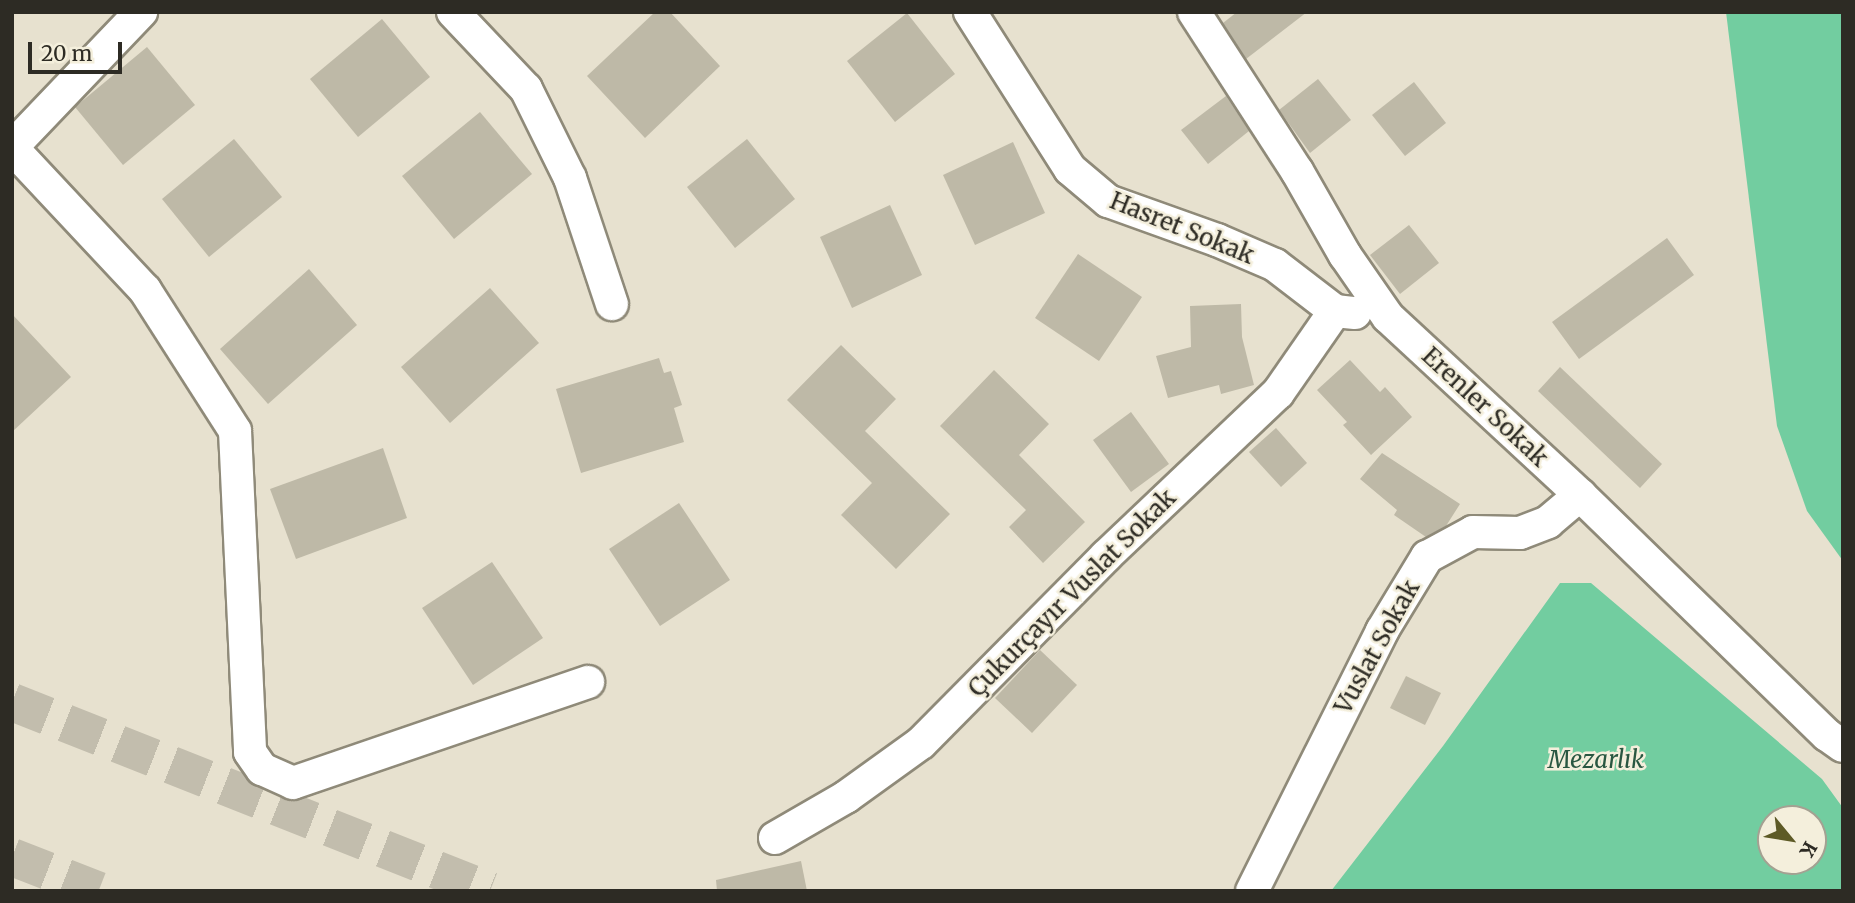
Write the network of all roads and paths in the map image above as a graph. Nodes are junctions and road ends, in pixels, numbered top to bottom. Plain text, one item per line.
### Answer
1 (141, 12) edge
2 (453, 12) edge
3 (970, 12) edge
4 (1194, 12) edge
5 (12, 147) edge
6 (612, 304) dead end
7 (1335, 311) junction
8 (1388, 317) junction
9 (1580, 495) junction
10 (588, 682) dead end
11 (1843, 746) edge
12 (775, 838) dead end
13 (1252, 891) edge

1 - 5 street
2 - 6 street
3 - 7 street, Hasret Sokak
4 - 8 street, Erenler Sokak
5 - 10 street
7 - 8 street
7 - 12 street, Çukurçayır Vuslat Sokak
8 - 9 street, Erenler Sokak
9 - 11 street, Erenler Sokak
9 - 13 street, Vuslat Sokak

